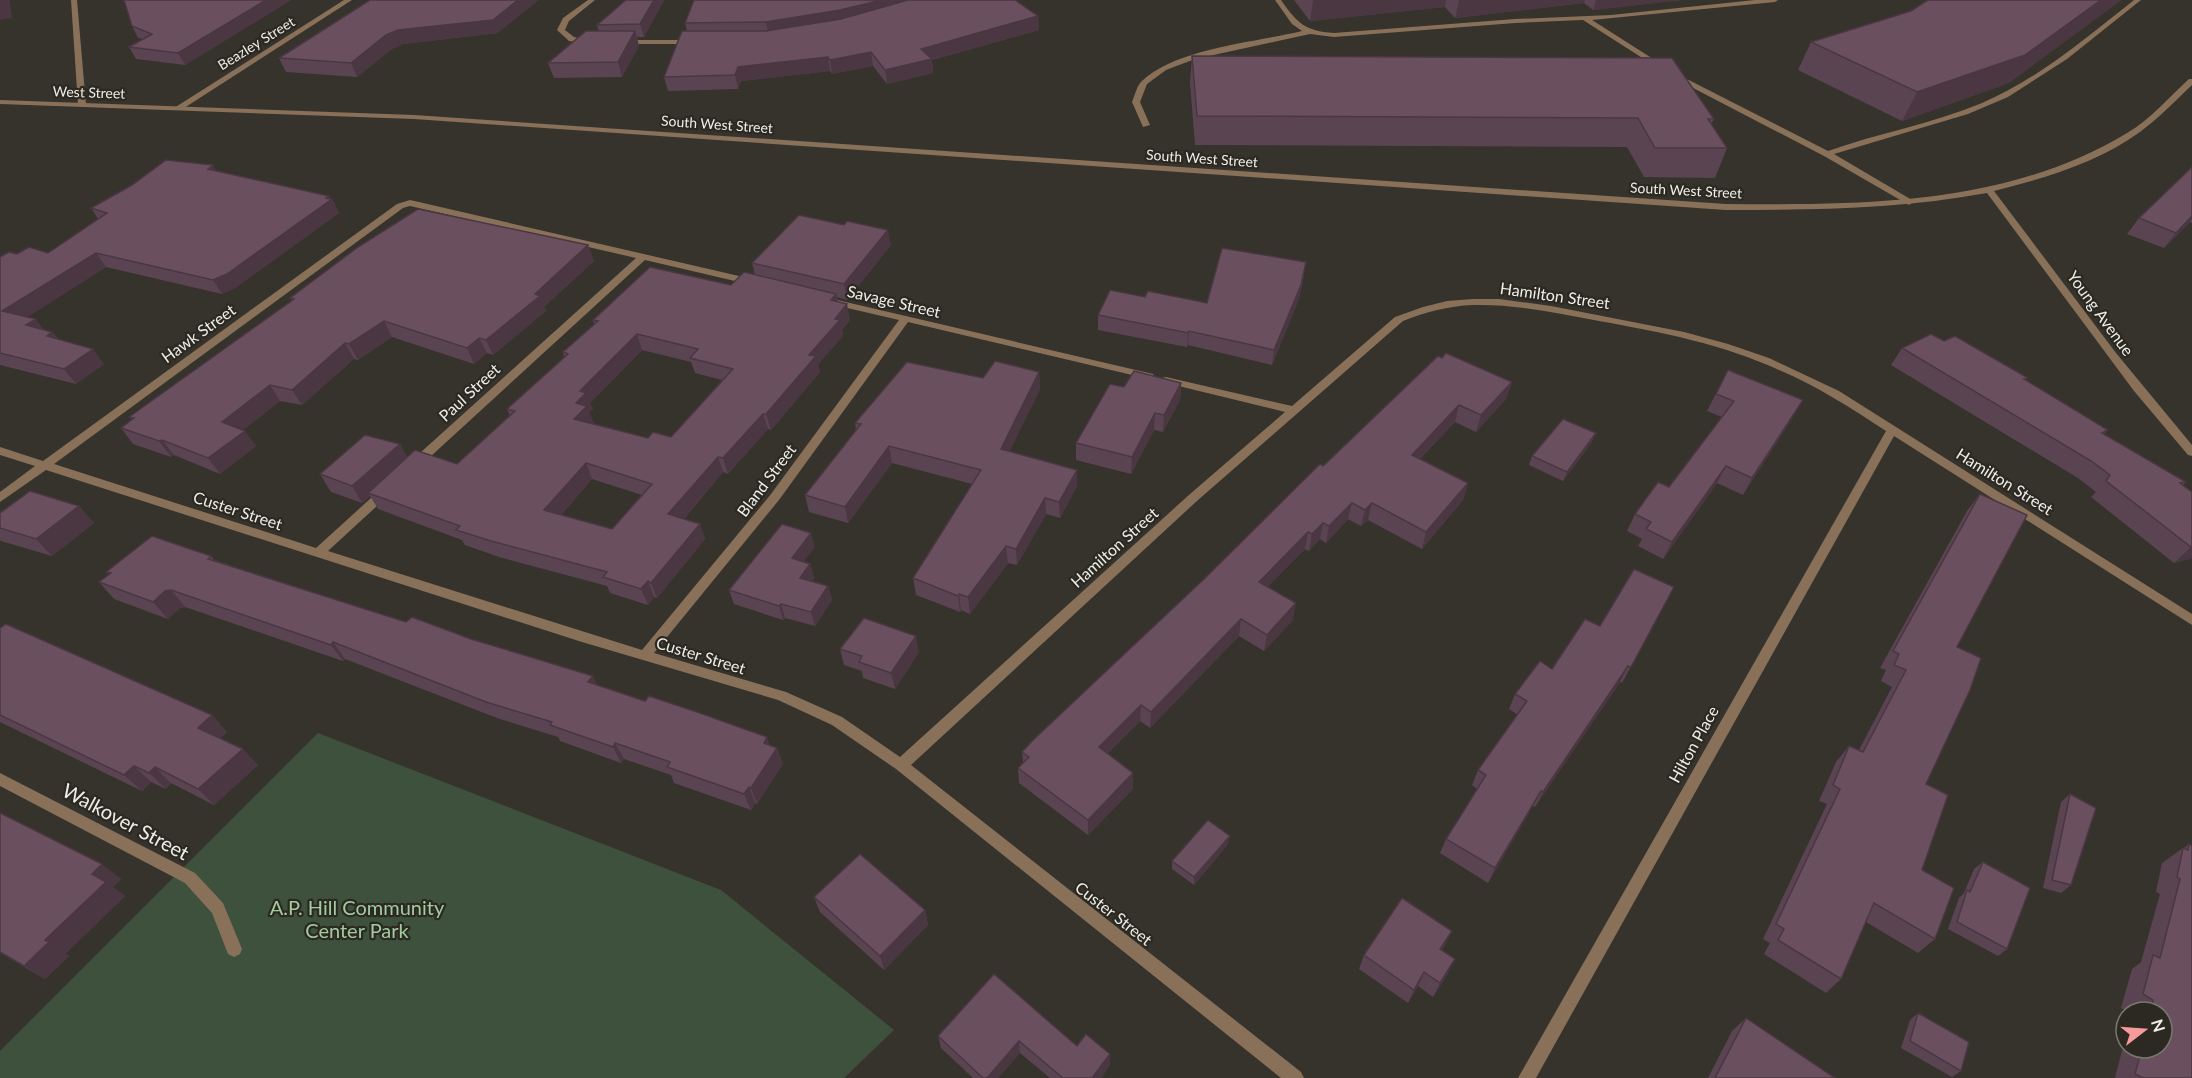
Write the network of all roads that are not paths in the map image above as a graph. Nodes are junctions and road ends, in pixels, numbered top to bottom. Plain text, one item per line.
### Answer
1 (74, 0) edge
2 (349, 0) edge
3 (592, 0) edge
4 (1278, 0) edge
5 (1775, 0) edge
6 (2138, 0) edge
7 (1586, 19) junction
8 (1308, 32) junction
9 (598, 42) edge
10 (610, 42) edge
11 (703, 42) edge
12 (2192, 81) edge
13 (0, 102) edge
14 (81, 105) junction
15 (178, 108) junction
16 (1146, 125) dead end
17 (1827, 154) junction
18 (1988, 189) junction
19 (1909, 202) junction
20 (643, 256) junction
21 (769, 286) edge
22 (825, 300) edge
23 (905, 319) junction
24 (1293, 410) junction
25 (1892, 430) junction
26 (0, 451) edge
27 (2192, 452) edge
28 (46, 465) junction
29 (0, 498) edge
30 (318, 553) junction
31 (2192, 620) edge
32 (645, 655) junction
33 (901, 765) junction
34 (0, 778) edge
35 (234, 949) dead end
36 (1295, 1078) edge
37 (1527, 1078) edge

1 - 14 street
2 - 15 street, Beazley Street
3 - 9 street
4 - 8 street
5 - 7 street
6 - 17 street
7 - 8 street
7 - 17 street
8 - 16 street
10 - 11 street
12 - 18 street, South West Street
13 - 14 street, West Street
14 - 15 street, West Street
15 - 19 street, South West Street
17 - 19 street
18 - 19 street, South West Street
18 - 27 street, Young Avenue
20 - 21 street
20 - 28 street, Hawk Street
20 - 30 street, Paul Street
22 - 23 street, Savage Street
23 - 24 street, Savage Street
23 - 32 street, Bland Street
24 - 25 street, Hamilton Street
24 - 33 street, Hamilton Street
25 - 31 street, Hamilton Street
25 - 37 street, Hilton Place
26 - 28 street, Custer Street
28 - 29 street, Hawk Street
28 - 30 street, Custer Street
30 - 32 street, Custer Street
32 - 33 street, Custer Street
33 - 36 street, Custer Street
34 - 35 street, Walkover Street

